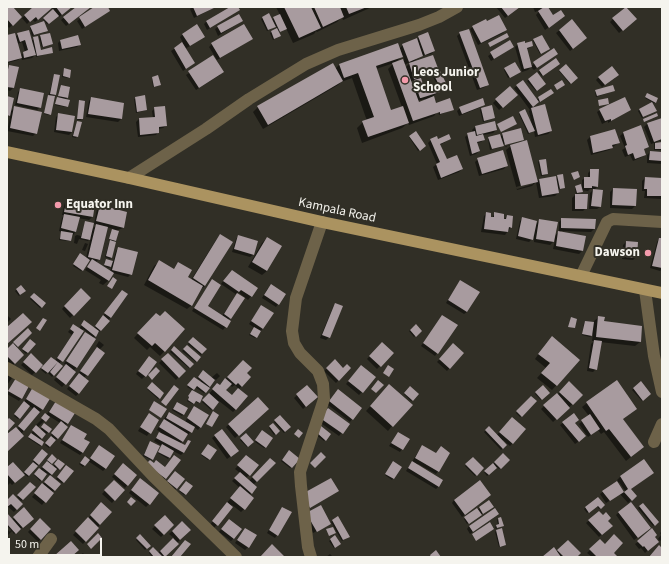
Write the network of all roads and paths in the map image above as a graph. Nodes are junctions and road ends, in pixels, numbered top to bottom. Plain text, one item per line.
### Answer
1 (457, 7) edge
2 (7, 152) edge
3 (129, 178) junction
4 (322, 222) junction
5 (662, 222) edge
6 (581, 276) junction
7 (645, 290) junction
8 (662, 293) edge
9 (7, 368) edge
10 (662, 392) edge
11 (662, 424) edge
12 (654, 442) dead end
13 (51, 539) dead end
14 (38, 557) edge
15 (236, 557) edge
16 (311, 557) edge

1 - 3 street
2 - 3 main road, Kampala Road
3 - 4 main road, Kampala Road
4 - 6 main road, Kampala Road
4 - 16 street
5 - 6 street
6 - 7 main road, Kampala Road
7 - 8 main road, Kampala Road
7 - 10 street
9 - 15 street
11 - 12 street
13 - 14 street

